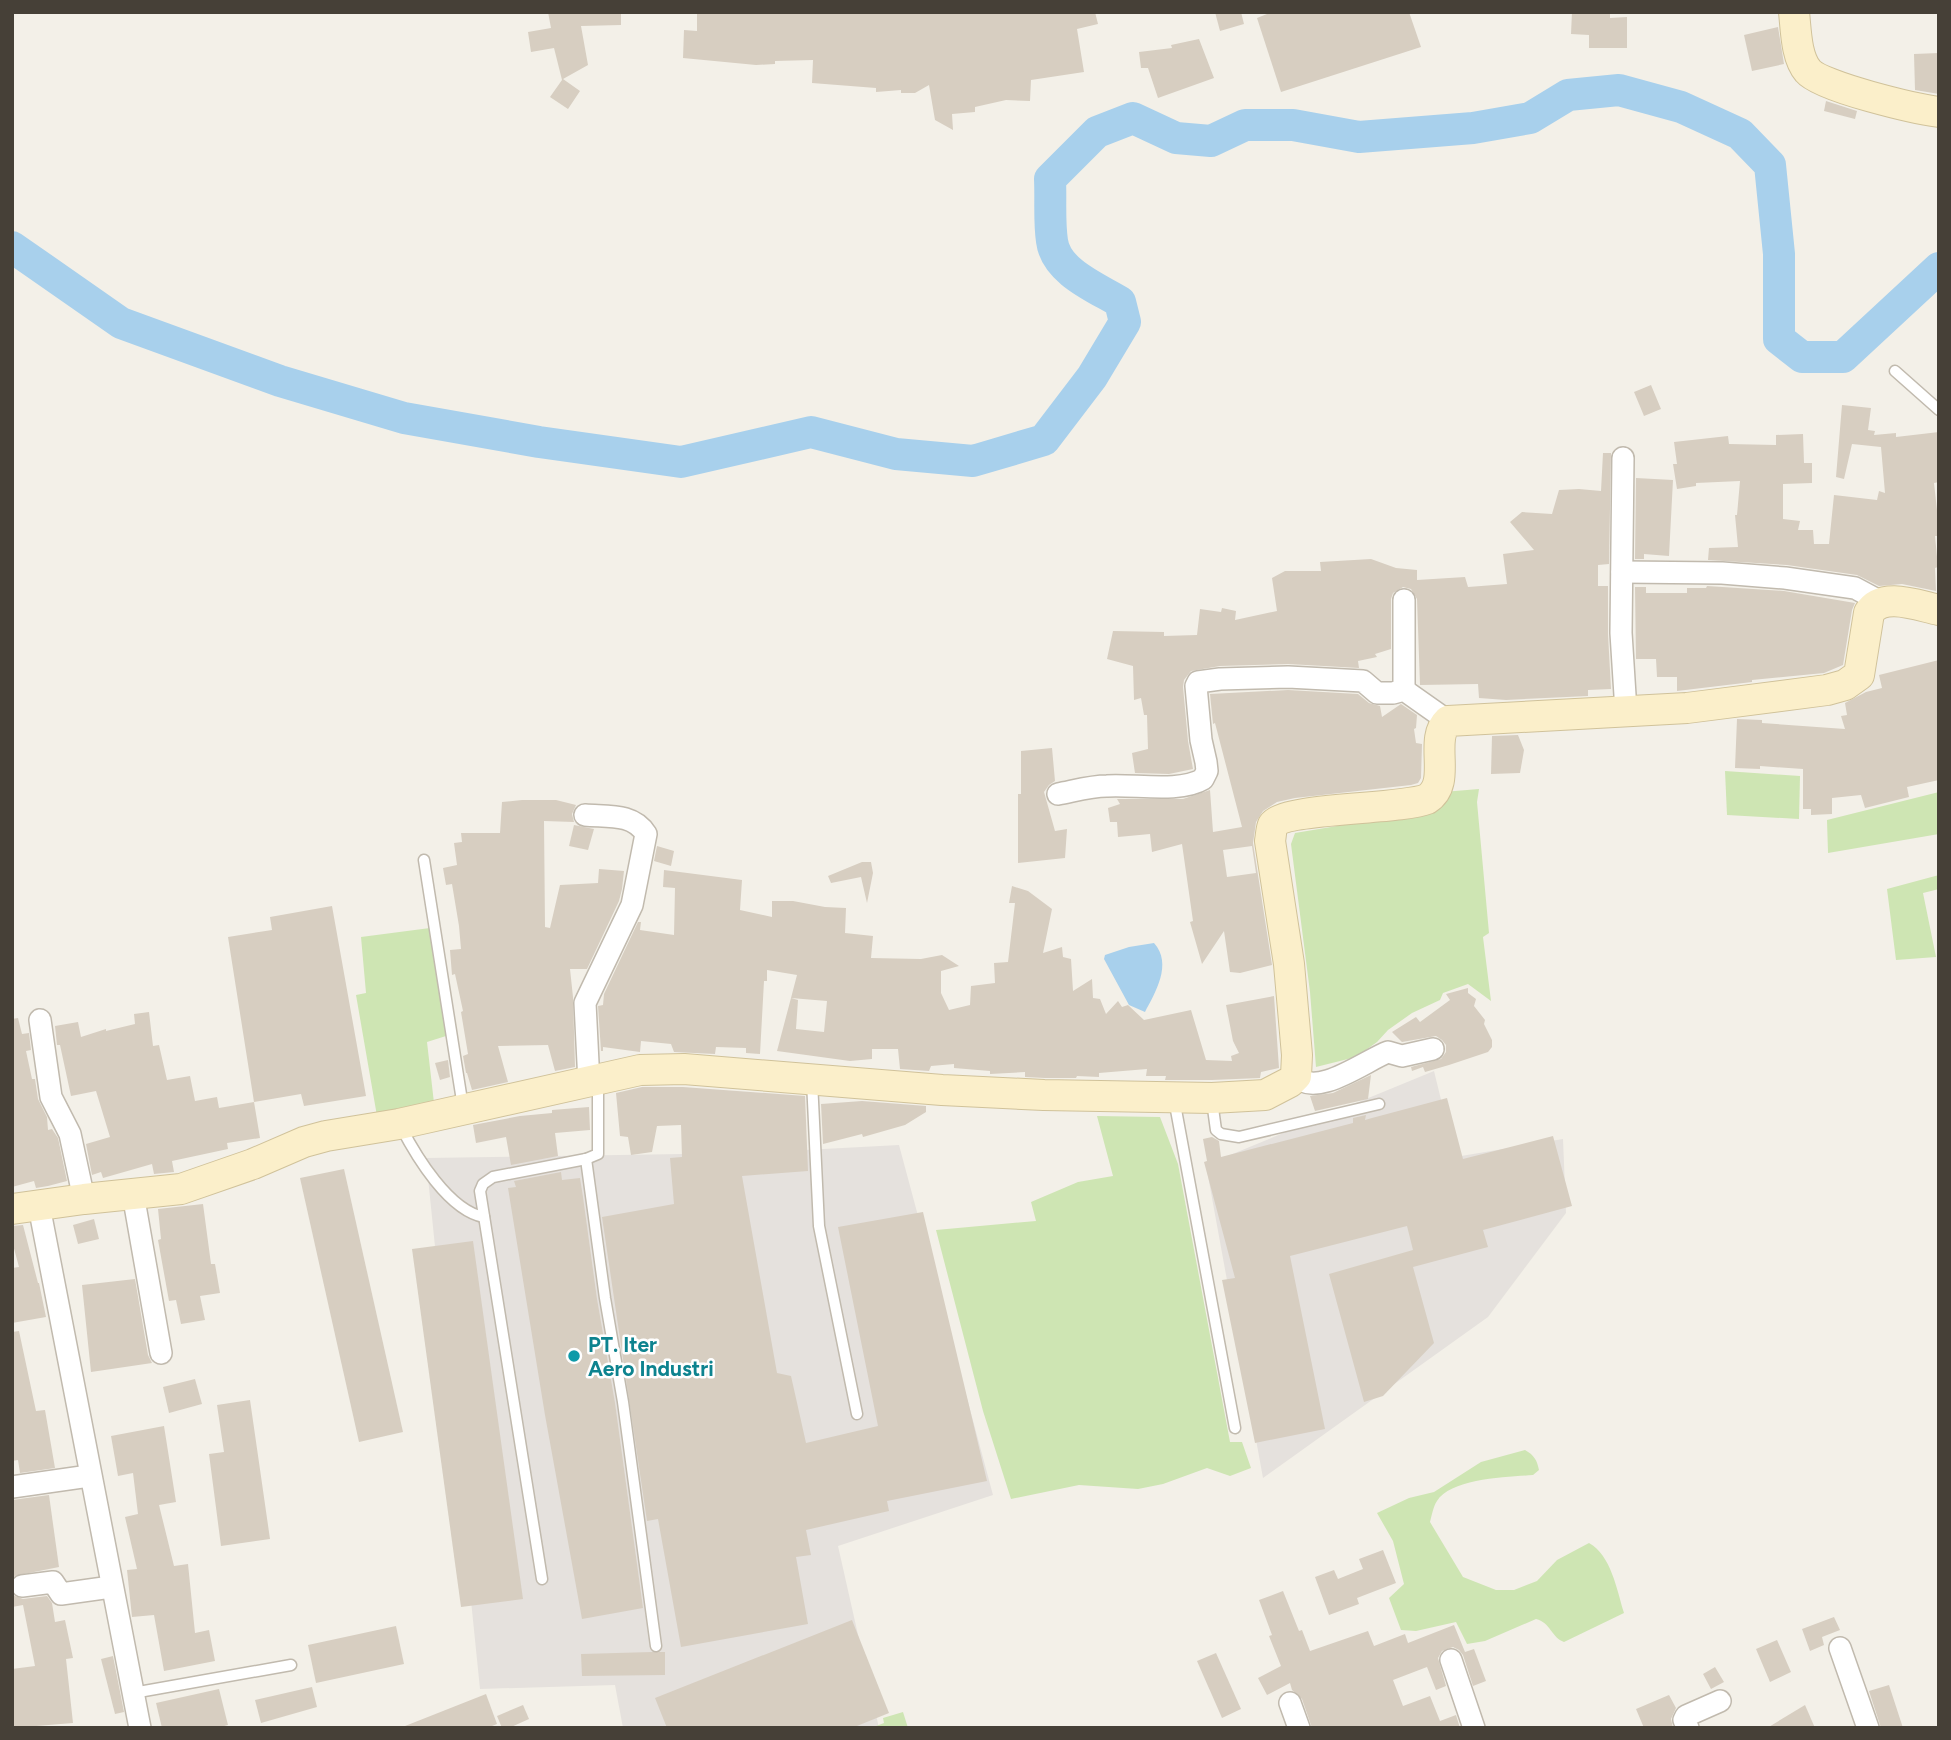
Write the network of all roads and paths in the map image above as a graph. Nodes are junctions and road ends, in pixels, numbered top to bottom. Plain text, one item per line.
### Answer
1 (1794, 12) edge
2 (1939, 112) edge
3 (1895, 371) dead end
4 (1939, 410) edge
5 (1623, 458) dead end
6 (1622, 572) junction
7 (1404, 600) dead end
8 (1883, 603) junction
9 (1939, 610) edge
10 (1404, 690) junction
11 (1626, 711) junction
12 (1448, 721) junction
13 (1058, 794) dead end
14 (586, 815) dead end
15 (424, 860) dead end
16 (40, 1020) dead end
17 (1433, 1049) dead end
18 (1296, 1076) junction
19 (812, 1079) junction
20 (593, 1082) junction
21 (1174, 1096) junction
22 (1212, 1098) junction
23 (1379, 1104) dead end
24 (463, 1110) junction
25 (400, 1124) junction
26 (586, 1159) junction
27 (133, 1194) junction
28 (83, 1199) junction
29 (25, 1208) edge
30 (484, 1217) junction
31 (160, 1353) dead end
32 (857, 1414) dead end
33 (1235, 1428) dead end
34 (89, 1476) junction
35 (12, 1487) edge
36 (542, 1579) dead end
37 (22, 1586) dead end
38 (111, 1587) junction
39 (656, 1646) dead end
40 (1840, 1648) dead end
41 (1451, 1660) dead end
42 (291, 1665) dead end
43 (133, 1693) junction
44 (1720, 1701) dead end
45 (1290, 1703) dead end
46 (140, 1728) edge
47 (1299, 1728) edge
48 (1474, 1728) edge
49 (1688, 1728) edge
50 (1868, 1728) edge

1 - 2 street
3 - 4 lane
5 - 6 street
6 - 8 street
6 - 11 street
7 - 10 street
8 - 9 street
8 - 11 street
10 - 12 street
10 - 13 street
11 - 12 street
12 - 18 street
14 - 20 street
15 - 24 lane
16 - 28 street
17 - 18 street
18 - 22 street
19 - 20 street
19 - 21 street
19 - 32 lane
20 - 24 street
20 - 26 lane
21 - 22 street
21 - 33 lane
22 - 23 lane
24 - 25 street
25 - 27 street
25 - 30 lane
26 - 30 lane
26 - 39 lane
27 - 28 street
27 - 31 street
28 - 29 street
29 - 34 street
30 - 36 lane
34 - 35 street
34 - 38 street
37 - 38 street
38 - 43 street
40 - 50 street
41 - 48 street
42 - 43 lane
43 - 46 street
44 - 49 street
45 - 47 street

